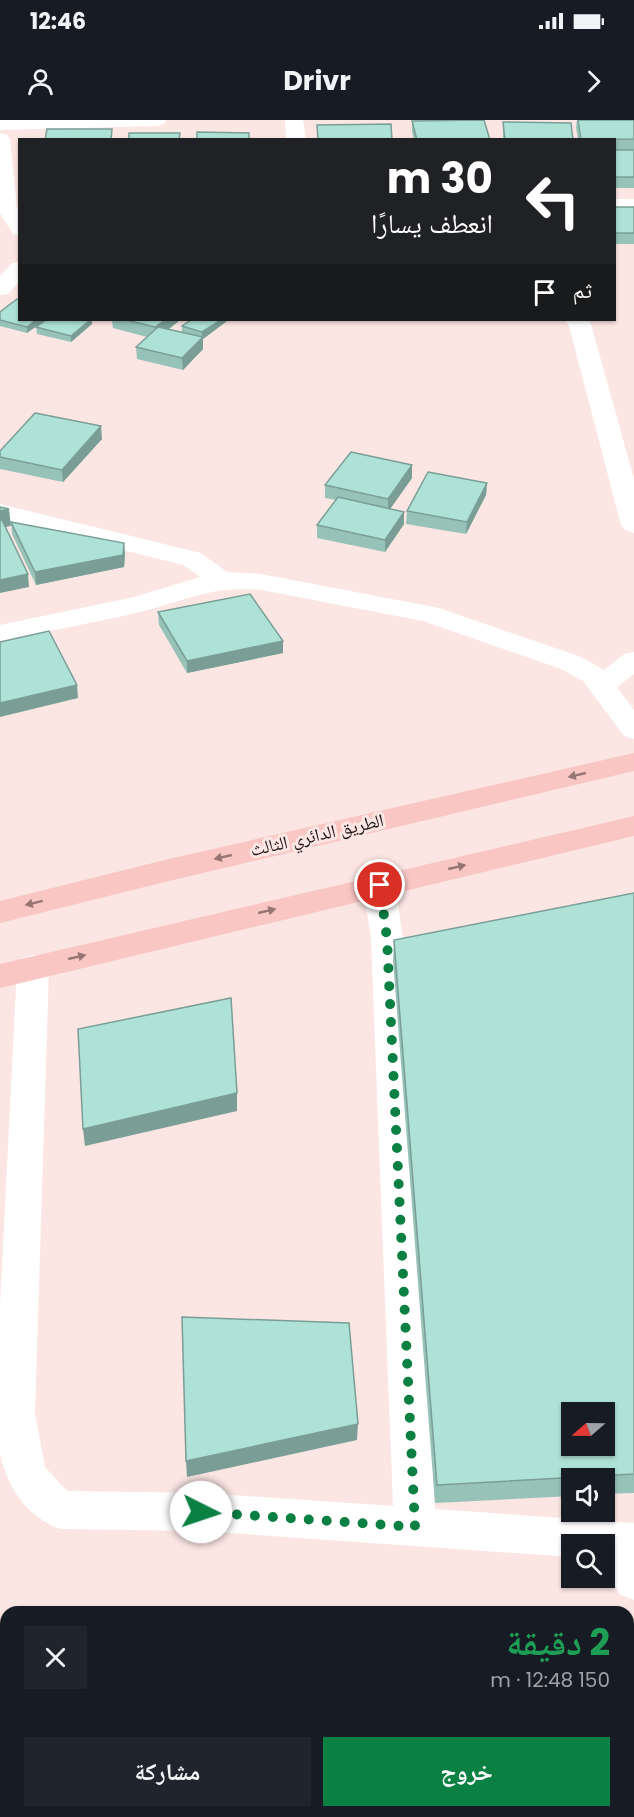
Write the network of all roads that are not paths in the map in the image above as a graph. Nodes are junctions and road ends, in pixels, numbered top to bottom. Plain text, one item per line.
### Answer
1 (157, 120) edge
2 (294, 120) edge
3 (8, 122) edge
4 (296, 138) edge
5 (0, 139) edge
6 (616, 205) edge
7 (634, 205) edge
8 (10, 225) edge
9 (18, 270) edge
10 (0, 289) edge
11 (577, 321) edge
12 (624, 449) edge
13 (0, 512) edge
14 (634, 525) edge
15 (192, 560) junction
16 (220, 580) junction
17 (158, 599) junction
18 (0, 633) edge
19 (634, 660) edge
20 (602, 685) junction
21 (634, 730) edge
22 (634, 762) edge
23 (634, 826) edge
24 (380, 885) junction
25 (0, 912) edge
26 (17, 971) edge
27 (415, 1527) junction
28 (634, 1543) edge
29 (634, 1580) edge

1 - 3 street
2 - 4 street
3 - 5 street
5 - 8 street
6 - 7 street
9 - 10 street
11 - 12 street
12 - 14 street
13 - 15 street
15 - 16 street
15 - 17 street
16 - 17 street
16 - 20 street
17 - 18 street
19 - 20 street
20 - 21 street
22 -> 25 highway, الطريق الدائري الثالث
24 -> 23 highway
26 -> 24 highway
24 - 27 street
26 - 27 street
27 - 28 street
28 - 29 street

